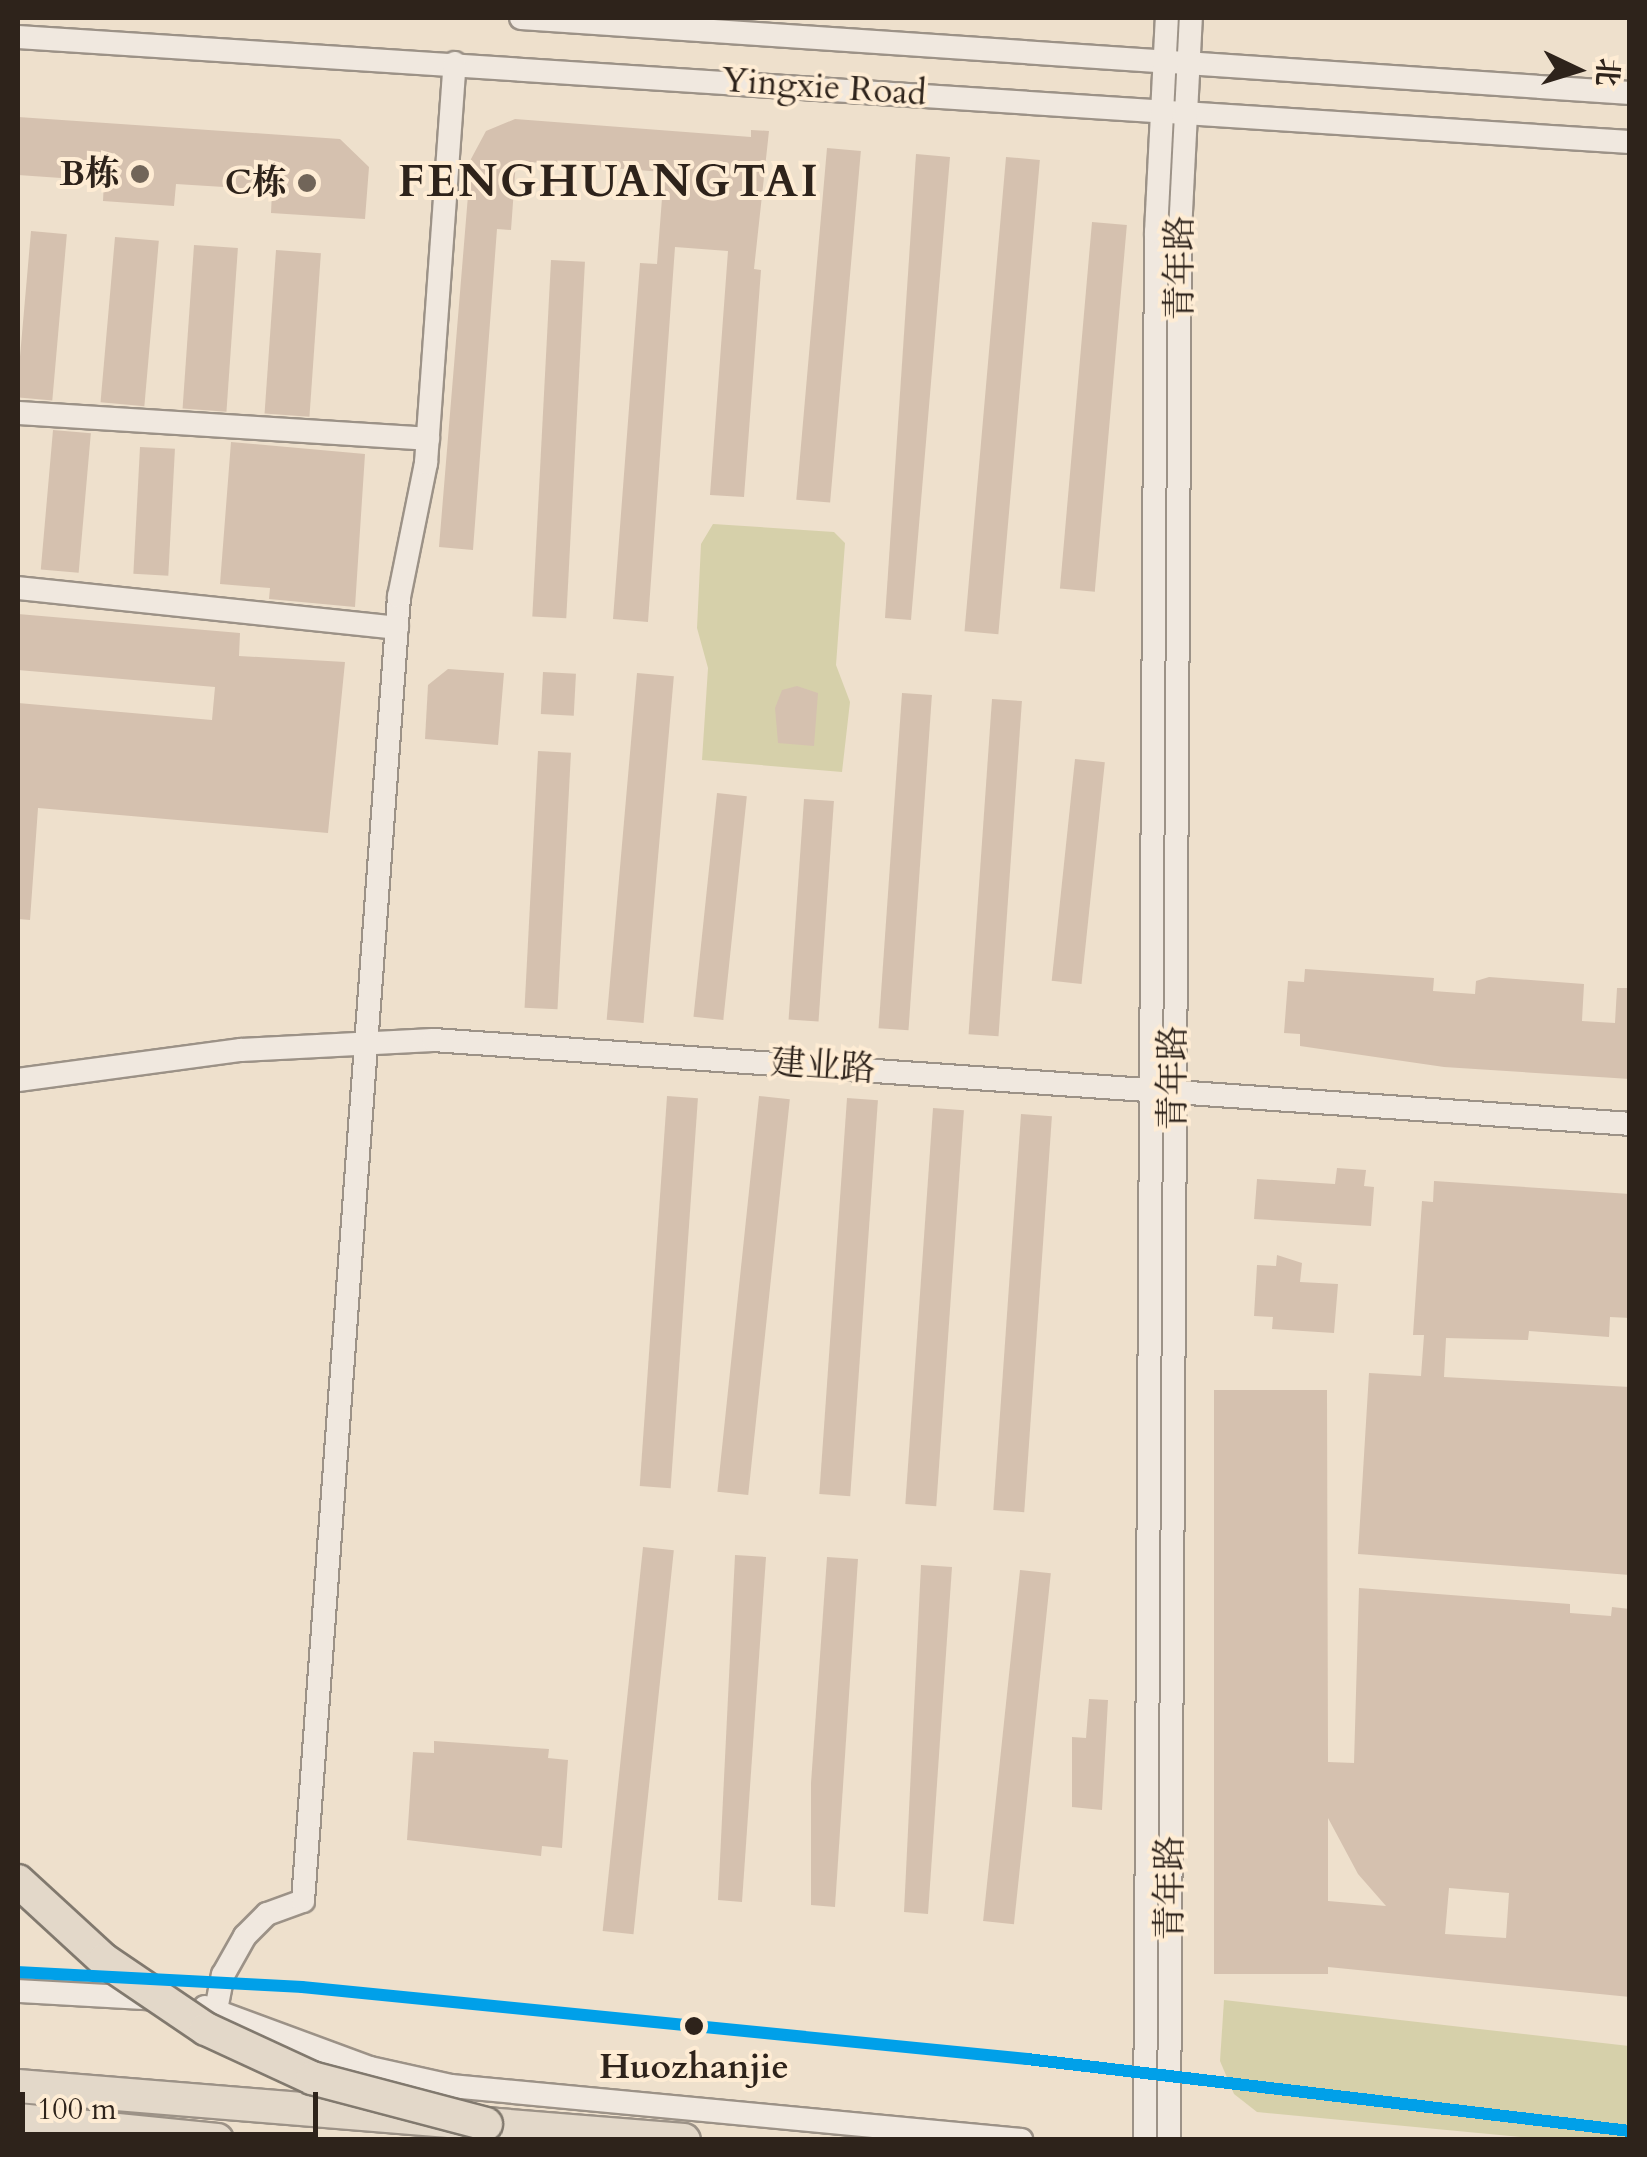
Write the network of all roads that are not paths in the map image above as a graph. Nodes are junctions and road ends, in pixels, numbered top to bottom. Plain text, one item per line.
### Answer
1 (521, 18) edge
2 (1167, 18) edge
3 (1191, 18) edge
4 (18, 37) edge
5 (1176, 61) junction
6 (454, 63) junction
7 (1630, 93) edge
8 (1174, 110) junction
9 (1630, 142) edge
10 (18, 413) edge
11 (428, 439) junction
12 (18, 588) edge
13 (396, 628) junction
14 (367, 1042) junction
15 (18, 1080) edge
16 (1161, 1091) junction
17 (1630, 1124) edge
18 (18, 1881) edge
19 (18, 1990) edge
20 (216, 2010) junction
21 (18, 2086) edge
22 (23, 2121) edge
23 (486, 2124) junction
24 (216, 2140) edge
25 (684, 2140) edge
26 (1021, 2140) edge
27 (1145, 2140) edge
28 (1169, 2140) edge

1 - 5 street, Yingxie Road
2 - 5 street, 青年路
3 - 5 street, 青年路
4 - 6 street, Yingxie Road
5 - 7 street, Yingxie Road
5 - 8 street, 青年路
6 - 8 street, Yingxie Road
6 - 11 street
8 - 9 street, Yingxie Road
8 - 16 street, 青年路
10 - 11 street
11 - 13 street
12 - 13 street
13 - 14 street
14 - 15 street, 建业路
14 - 16 street, 建业路
14 - 20 street
16 - 17 street, 建业路
16 - 27 street, 青年路
16 - 28 street, 青年路
18 - 23 highway, bridge
19 - 20 street
20 - 26 street
21 - 23 highway
22 - 24 highway
23 - 25 highway

